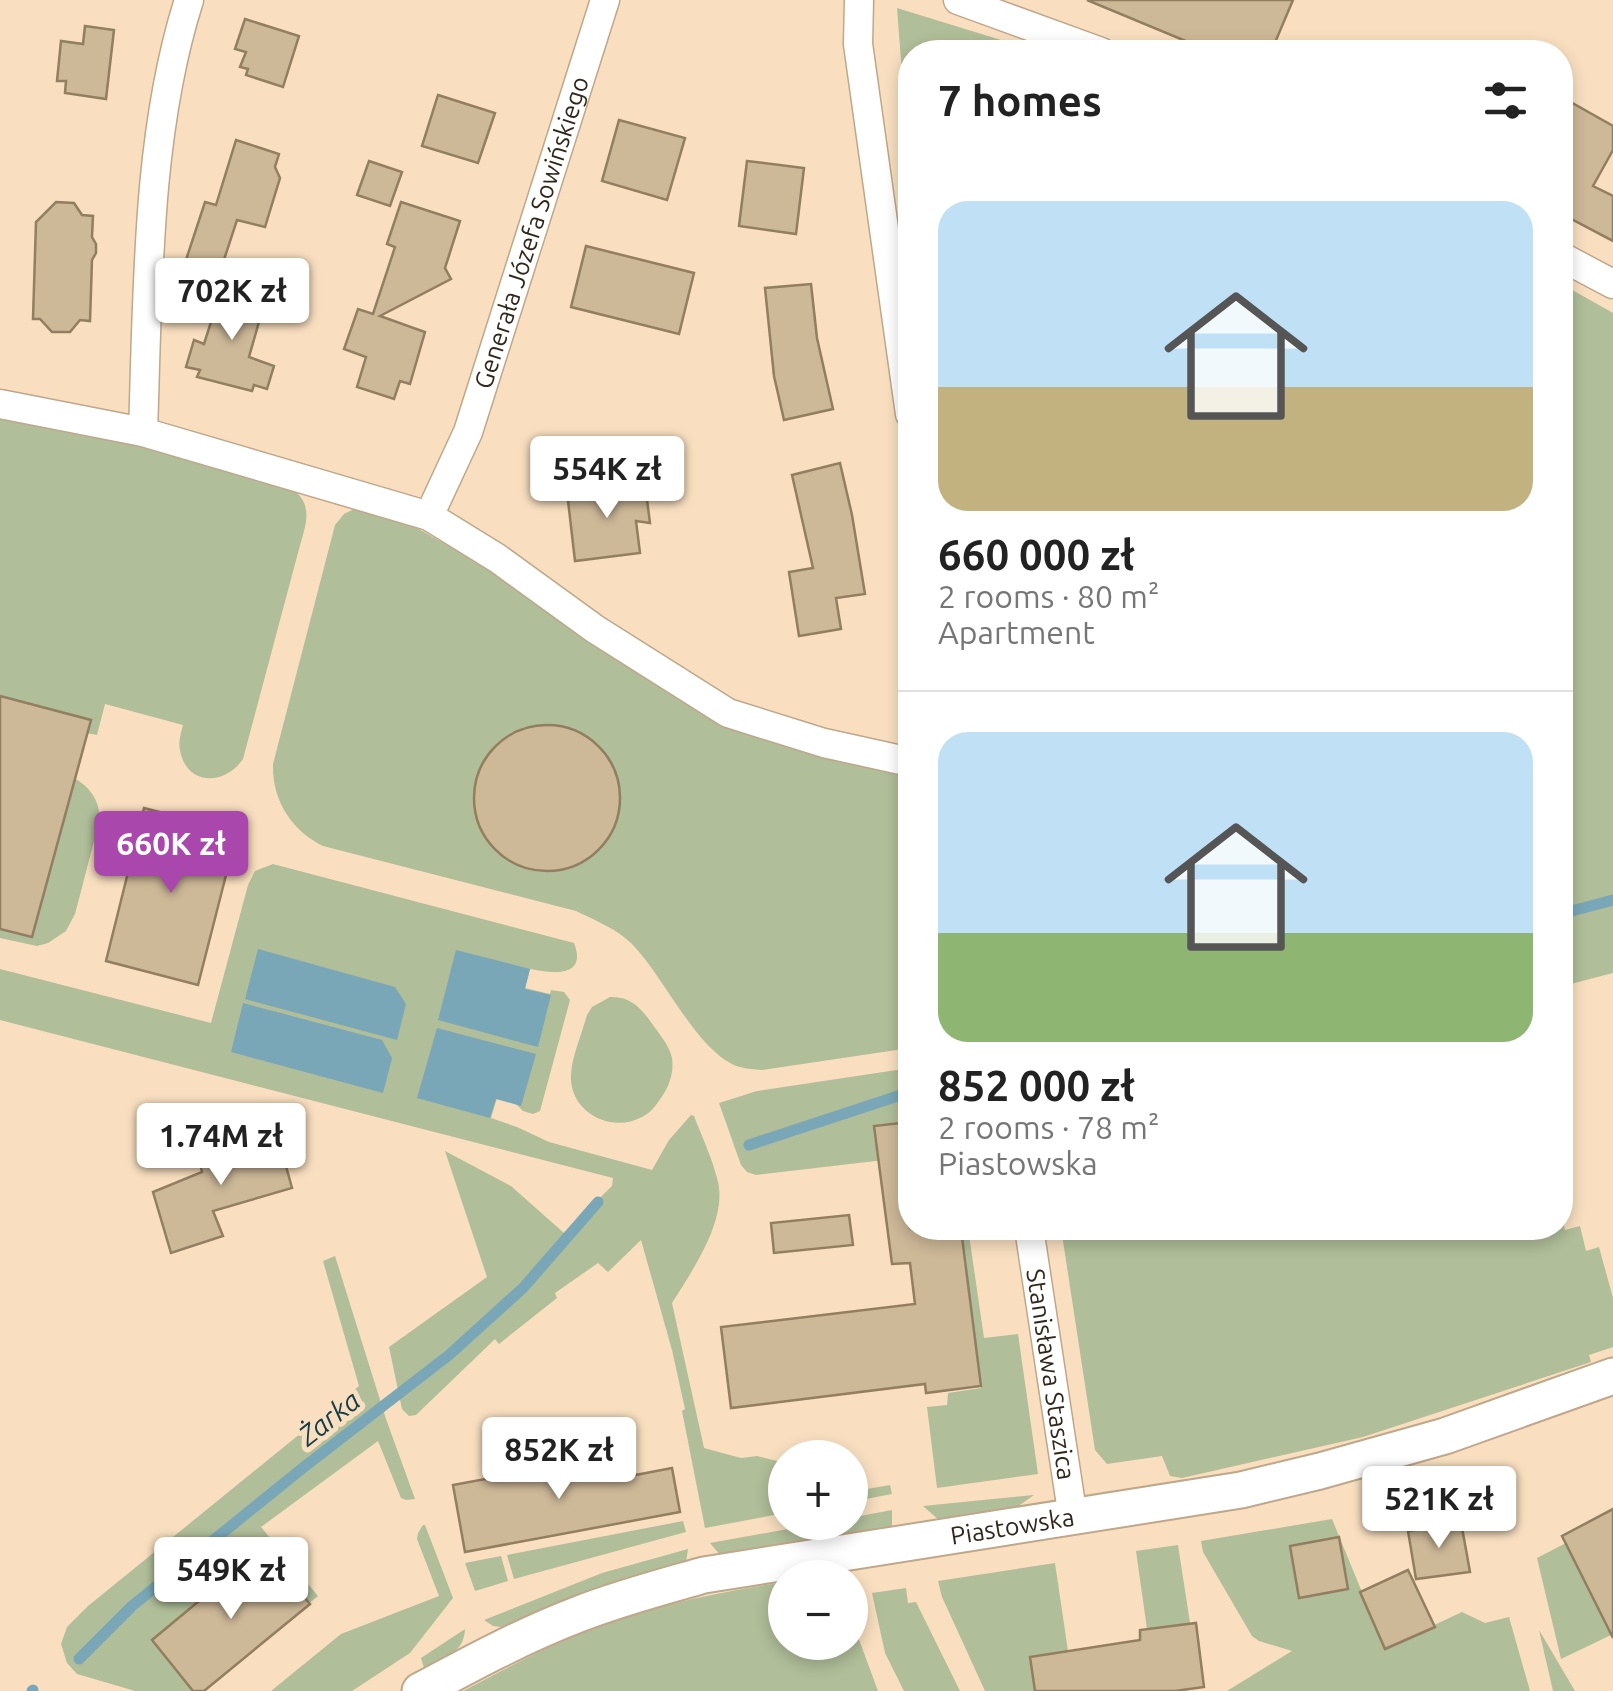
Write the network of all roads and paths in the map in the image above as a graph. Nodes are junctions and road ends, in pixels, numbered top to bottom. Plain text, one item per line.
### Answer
1 (189, 0) edge
2 (606, 0) edge
3 (859, 0) edge
4 (958, 0) edge
5 (1069, 40) edge
6 (1573, 263) edge
7 (1613, 284) edge
8 (898, 329) edge
9 (0, 404) edge
10 (143, 432) junction
11 (430, 516) junction
12 (898, 759) edge
13 (1032, 1240) edge
14 (1613, 1376) edge
15 (1073, 1518) junction
16 (420, 1691) edge

1 - 10 street
2 - 11 street, Generała Józefa Sowińskiego
3 - 8 street
4 - 5 street
6 - 7 street
9 - 10 street
10 - 11 street
11 - 12 street
13 - 15 street, Stanisława Staszica
14 - 15 street, Piastowska
15 - 16 street, Piastowska

